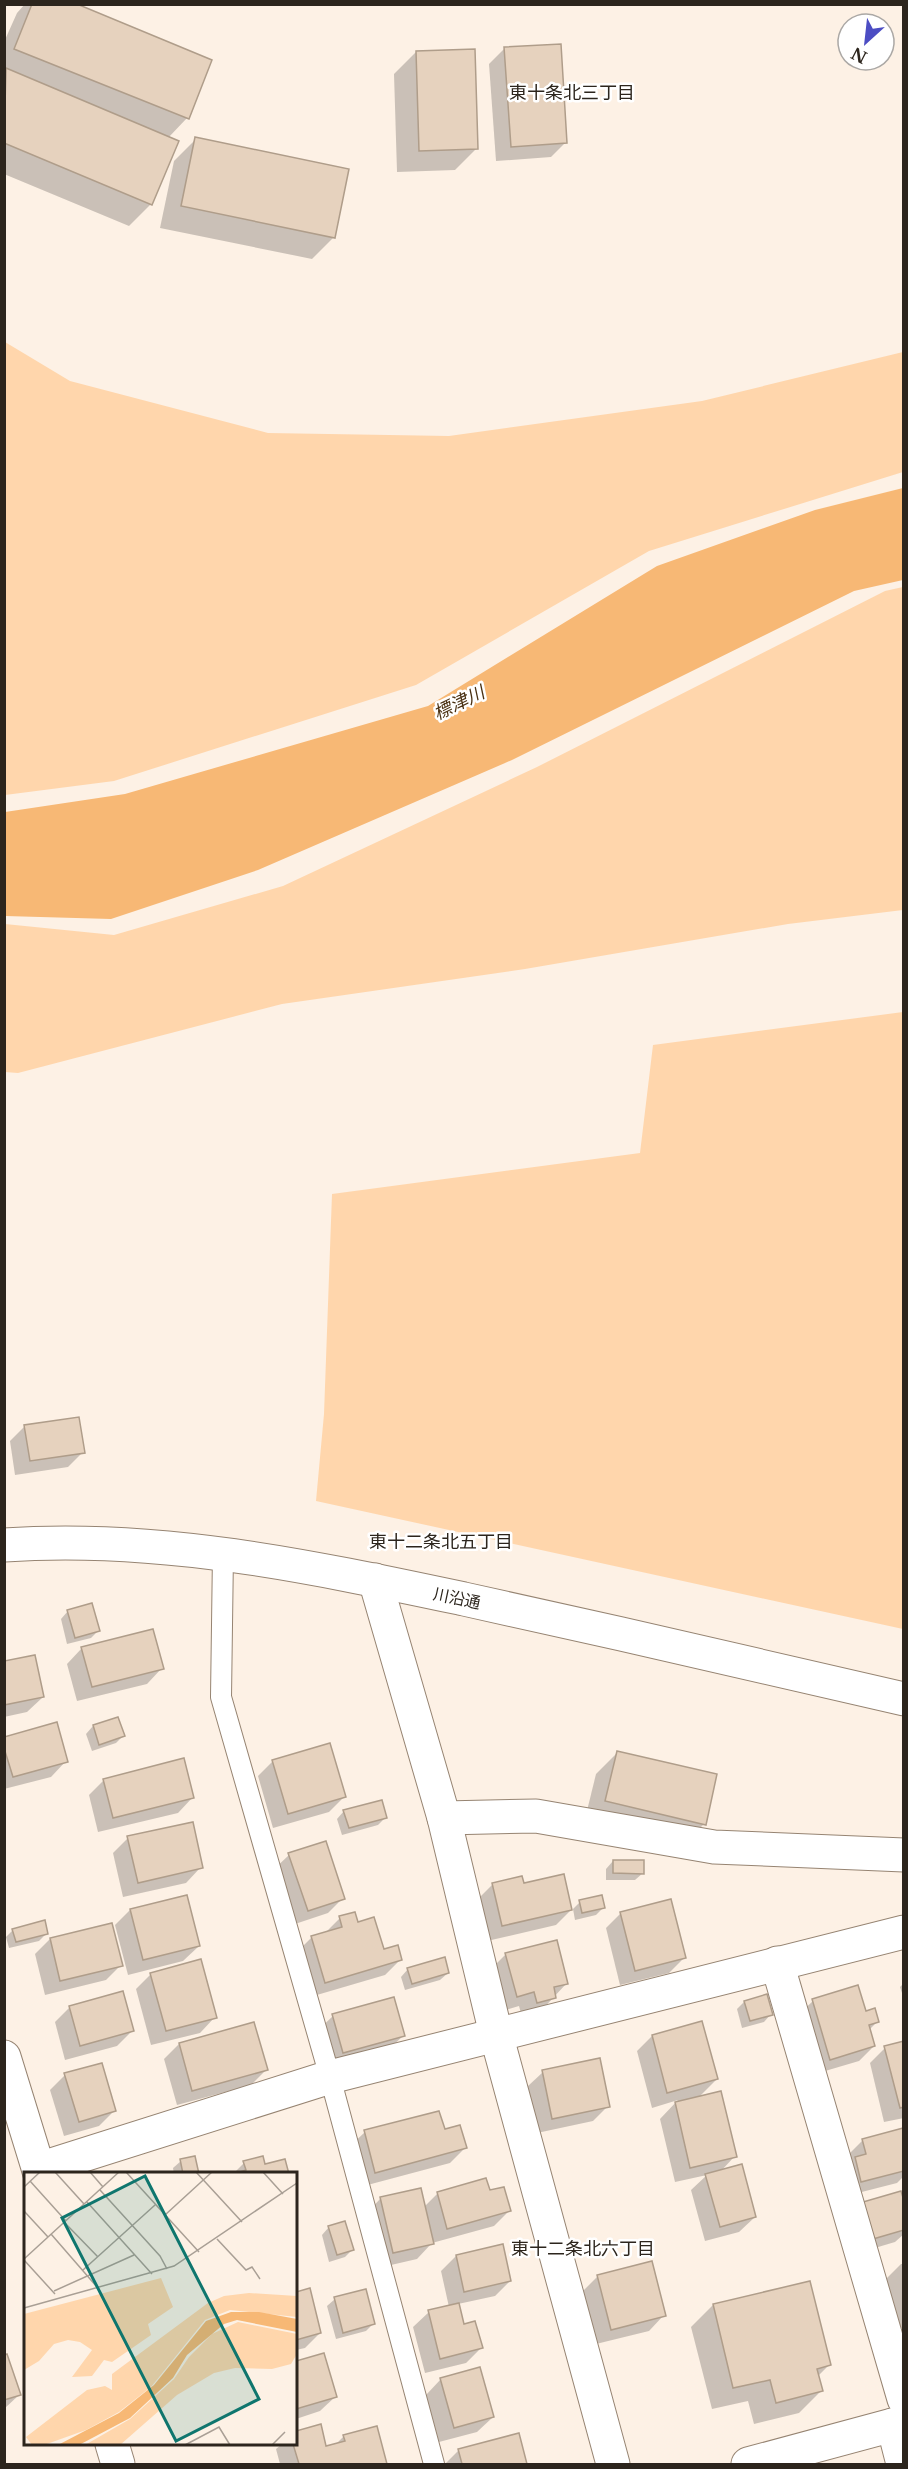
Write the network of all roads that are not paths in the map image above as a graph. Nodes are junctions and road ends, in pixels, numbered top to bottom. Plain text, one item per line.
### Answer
1 (4, 1545) edge
2 (223, 1553) junction
3 (375, 1580) junction
4 (903, 1699) edge
5 (444, 1818) junction
6 (903, 1855) edge
7 (903, 1932) edge
8 (777, 1963) junction
9 (496, 2034) junction
10 (4, 2057) edge
11 (330, 2077) junction
12 (40, 2171) edge
13 (900, 2415) edge
14 (112, 2445) edge
15 (118, 2464) edge
16 (434, 2464) edge
17 (613, 2464) edge
18 (748, 2464) edge
19 (903, 2464) edge

1 - 2 street, 川沿通
2 - 3 street, 川沿通
2 - 11 lane
3 - 4 street, 川沿通
3 - 5 street
5 - 6 street
5 - 9 street
7 - 8 street
8 - 9 street
8 - 13 street
9 - 11 street
9 - 17 street
10 - 12 street
11 - 12 street
11 - 16 lane
13 - 18 street
13 - 19 street
14 - 15 street

